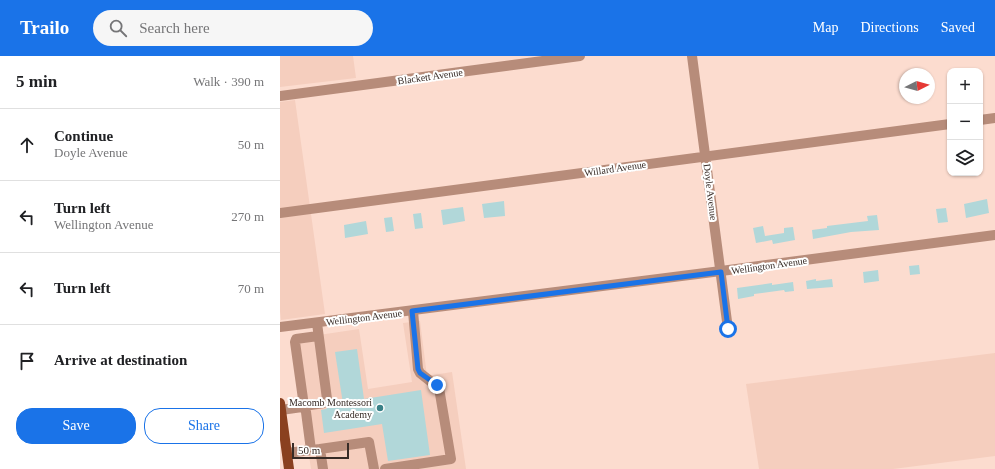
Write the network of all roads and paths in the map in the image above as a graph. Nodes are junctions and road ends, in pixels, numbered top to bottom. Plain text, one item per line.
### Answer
1 (580, 56) edge
2 (692, 56) edge
3 (280, 96) edge
4 (995, 118) edge
5 (983, 120) edge
6 (947, 124) edge
7 (706, 156) junction
8 (280, 213) edge
9 (995, 235) edge
10 (721, 272) junction
11 (412, 311) junction
12 (317, 323) junction
13 (280, 327) edge
14 (728, 329) dead end
15 (318, 336) junction
16 (304, 406) junction
17 (280, 407) edge
18 (316, 450) junction
19 (287, 454) junction
20 (289, 469) edge
21 (323, 469) edge
22 (374, 469) edge
23 (385, 469) edge

1 - 3 street, Blackett Avenue
2 - 7 street, Doyle Avenue
4 - 5 street
6 - 7 street, Willard Avenue
7 - 8 street, Willard Avenue
7 - 10 street, Doyle Avenue
9 - 10 street, Wellington Avenue
10 - 11 street, Wellington Avenue
10 - 14 street, Doyle Avenue
11 - 12 street, Wellington Avenue
11 - 23 street
12 - 13 street, Wellington Avenue
12 - 15 street
15 - 16 street
15 - 16 street
16 - 17 street
16 - 18 street
17 - 19 main road
18 - 19 street
18 - 21 street
18 - 22 street
19 - 20 main road

